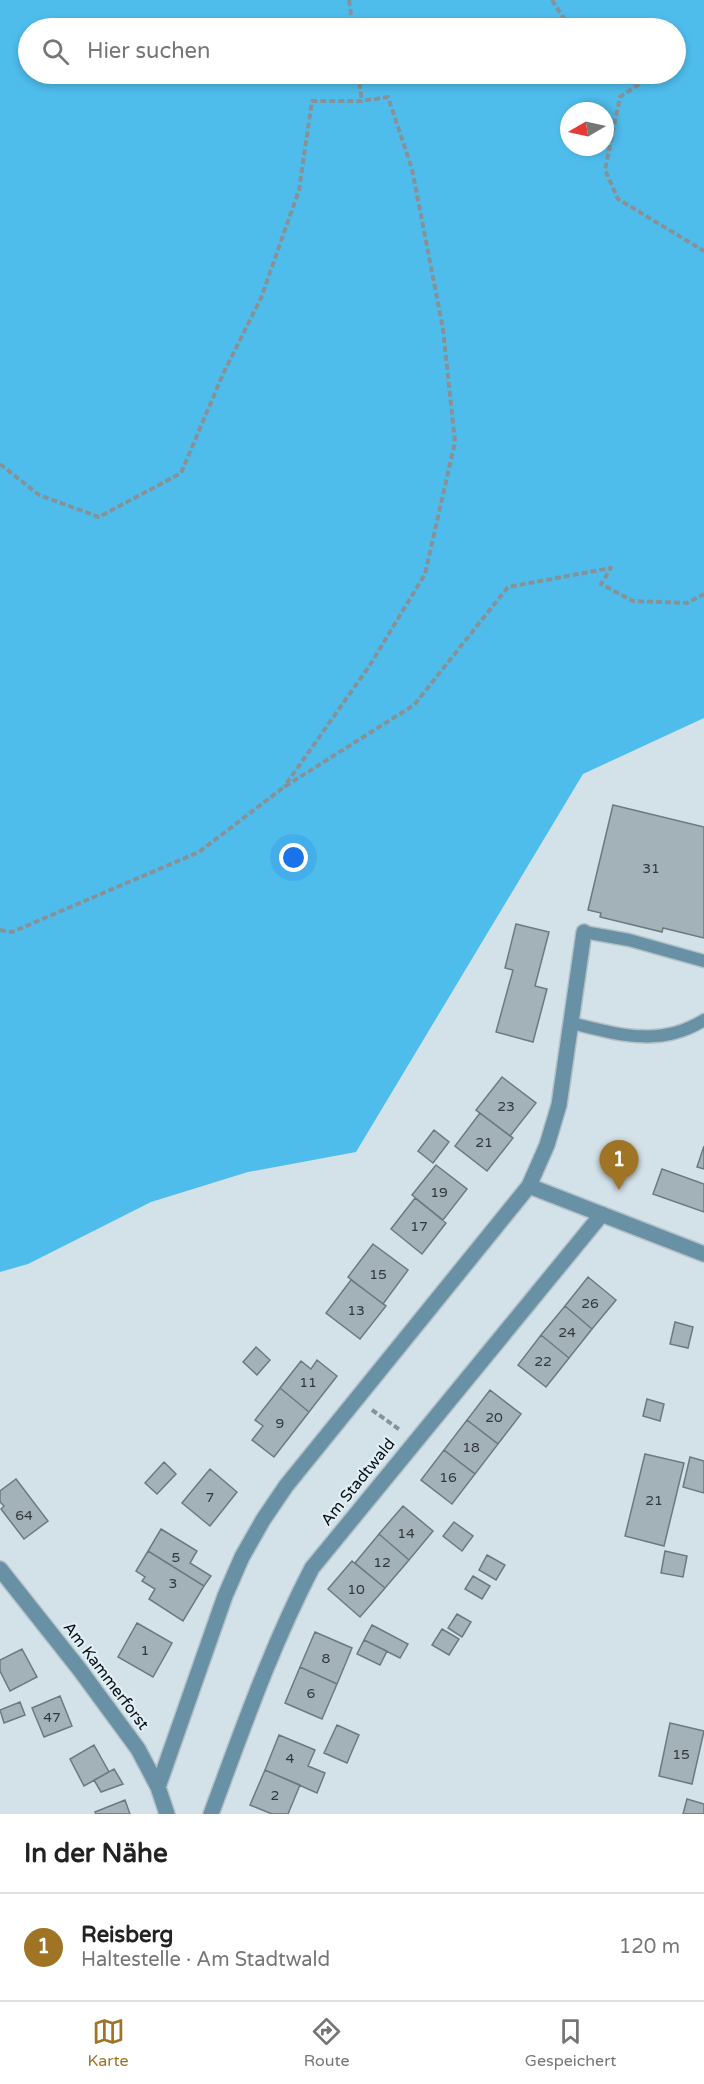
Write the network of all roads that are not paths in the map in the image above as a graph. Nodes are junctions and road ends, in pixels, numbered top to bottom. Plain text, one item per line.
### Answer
1 (584, 932) joint
2 (704, 961) edge
3 (704, 1020) edge
4 (571, 1023) junction
5 (529, 1186) junction
6 (602, 1214) junction
7 (704, 1254) edge
8 (0, 1569) edge
9 (158, 1787) junction
10 (167, 1814) edge
11 (211, 1814) edge

1 - 2 lane
1 - 4 street
3 - 4 lane
4 - 5 street
5 - 6 street
5 - 9 street
6 - 7 street
6 - 11 street, Am Stadtwald
8 - 9 street, Am Kammerforst
9 - 10 street, Am Kammerforst

